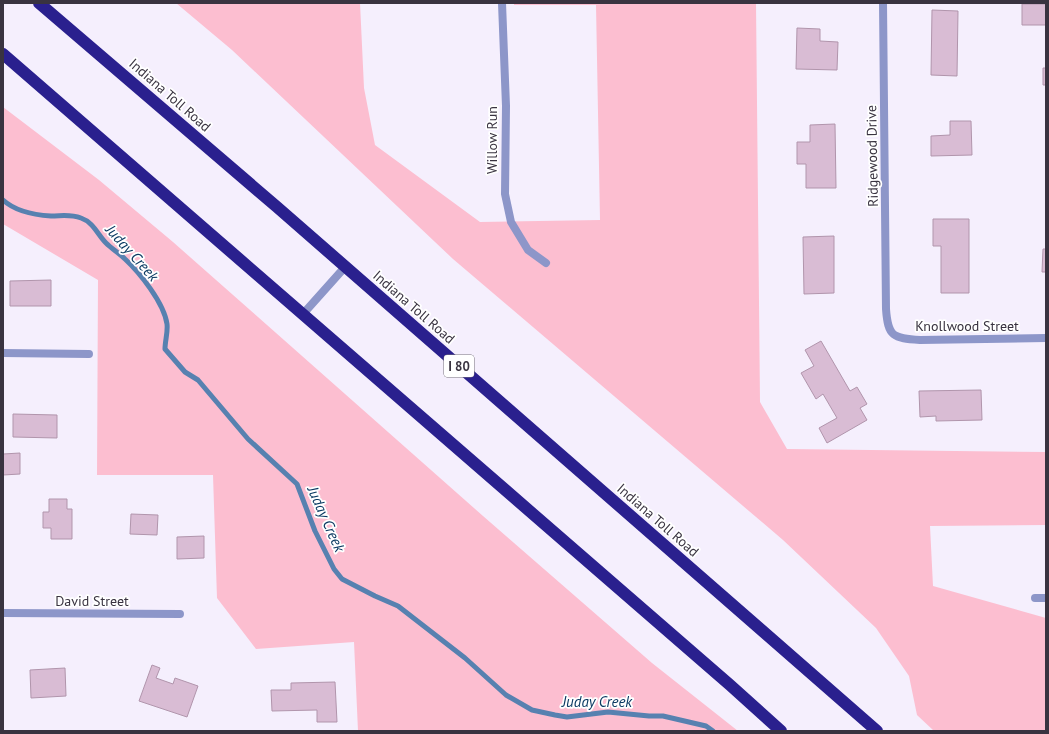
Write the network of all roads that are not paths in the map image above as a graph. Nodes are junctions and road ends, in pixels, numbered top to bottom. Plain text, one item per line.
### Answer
1 (39, 3) edge
2 (502, 3) edge
3 (883, 3) edge
4 (3, 54) edge
5 (546, 263) dead end
6 (345, 266) junction
7 (886, 309) joint
8 (303, 314) junction
9 (1046, 338) edge
10 (3, 354) edge
11 (89, 354) dead end
12 (1035, 598) dead end
13 (1046, 598) edge
14 (3, 613) edge
15 (180, 614) dead end
16 (781, 731) edge
17 (876, 731) edge

1 - 6 highway, Indiana Toll Road / I 80
2 - 5 street, Willow Run
3 - 7 street, Ridgewood Drive
4 - 8 highway
6 - 8 street
6 - 17 highway, Indiana Toll Road / I 80
7 - 9 street, Knollwood Street
8 - 16 highway
10 - 11 street
12 - 13 street
14 - 15 street, David Street

